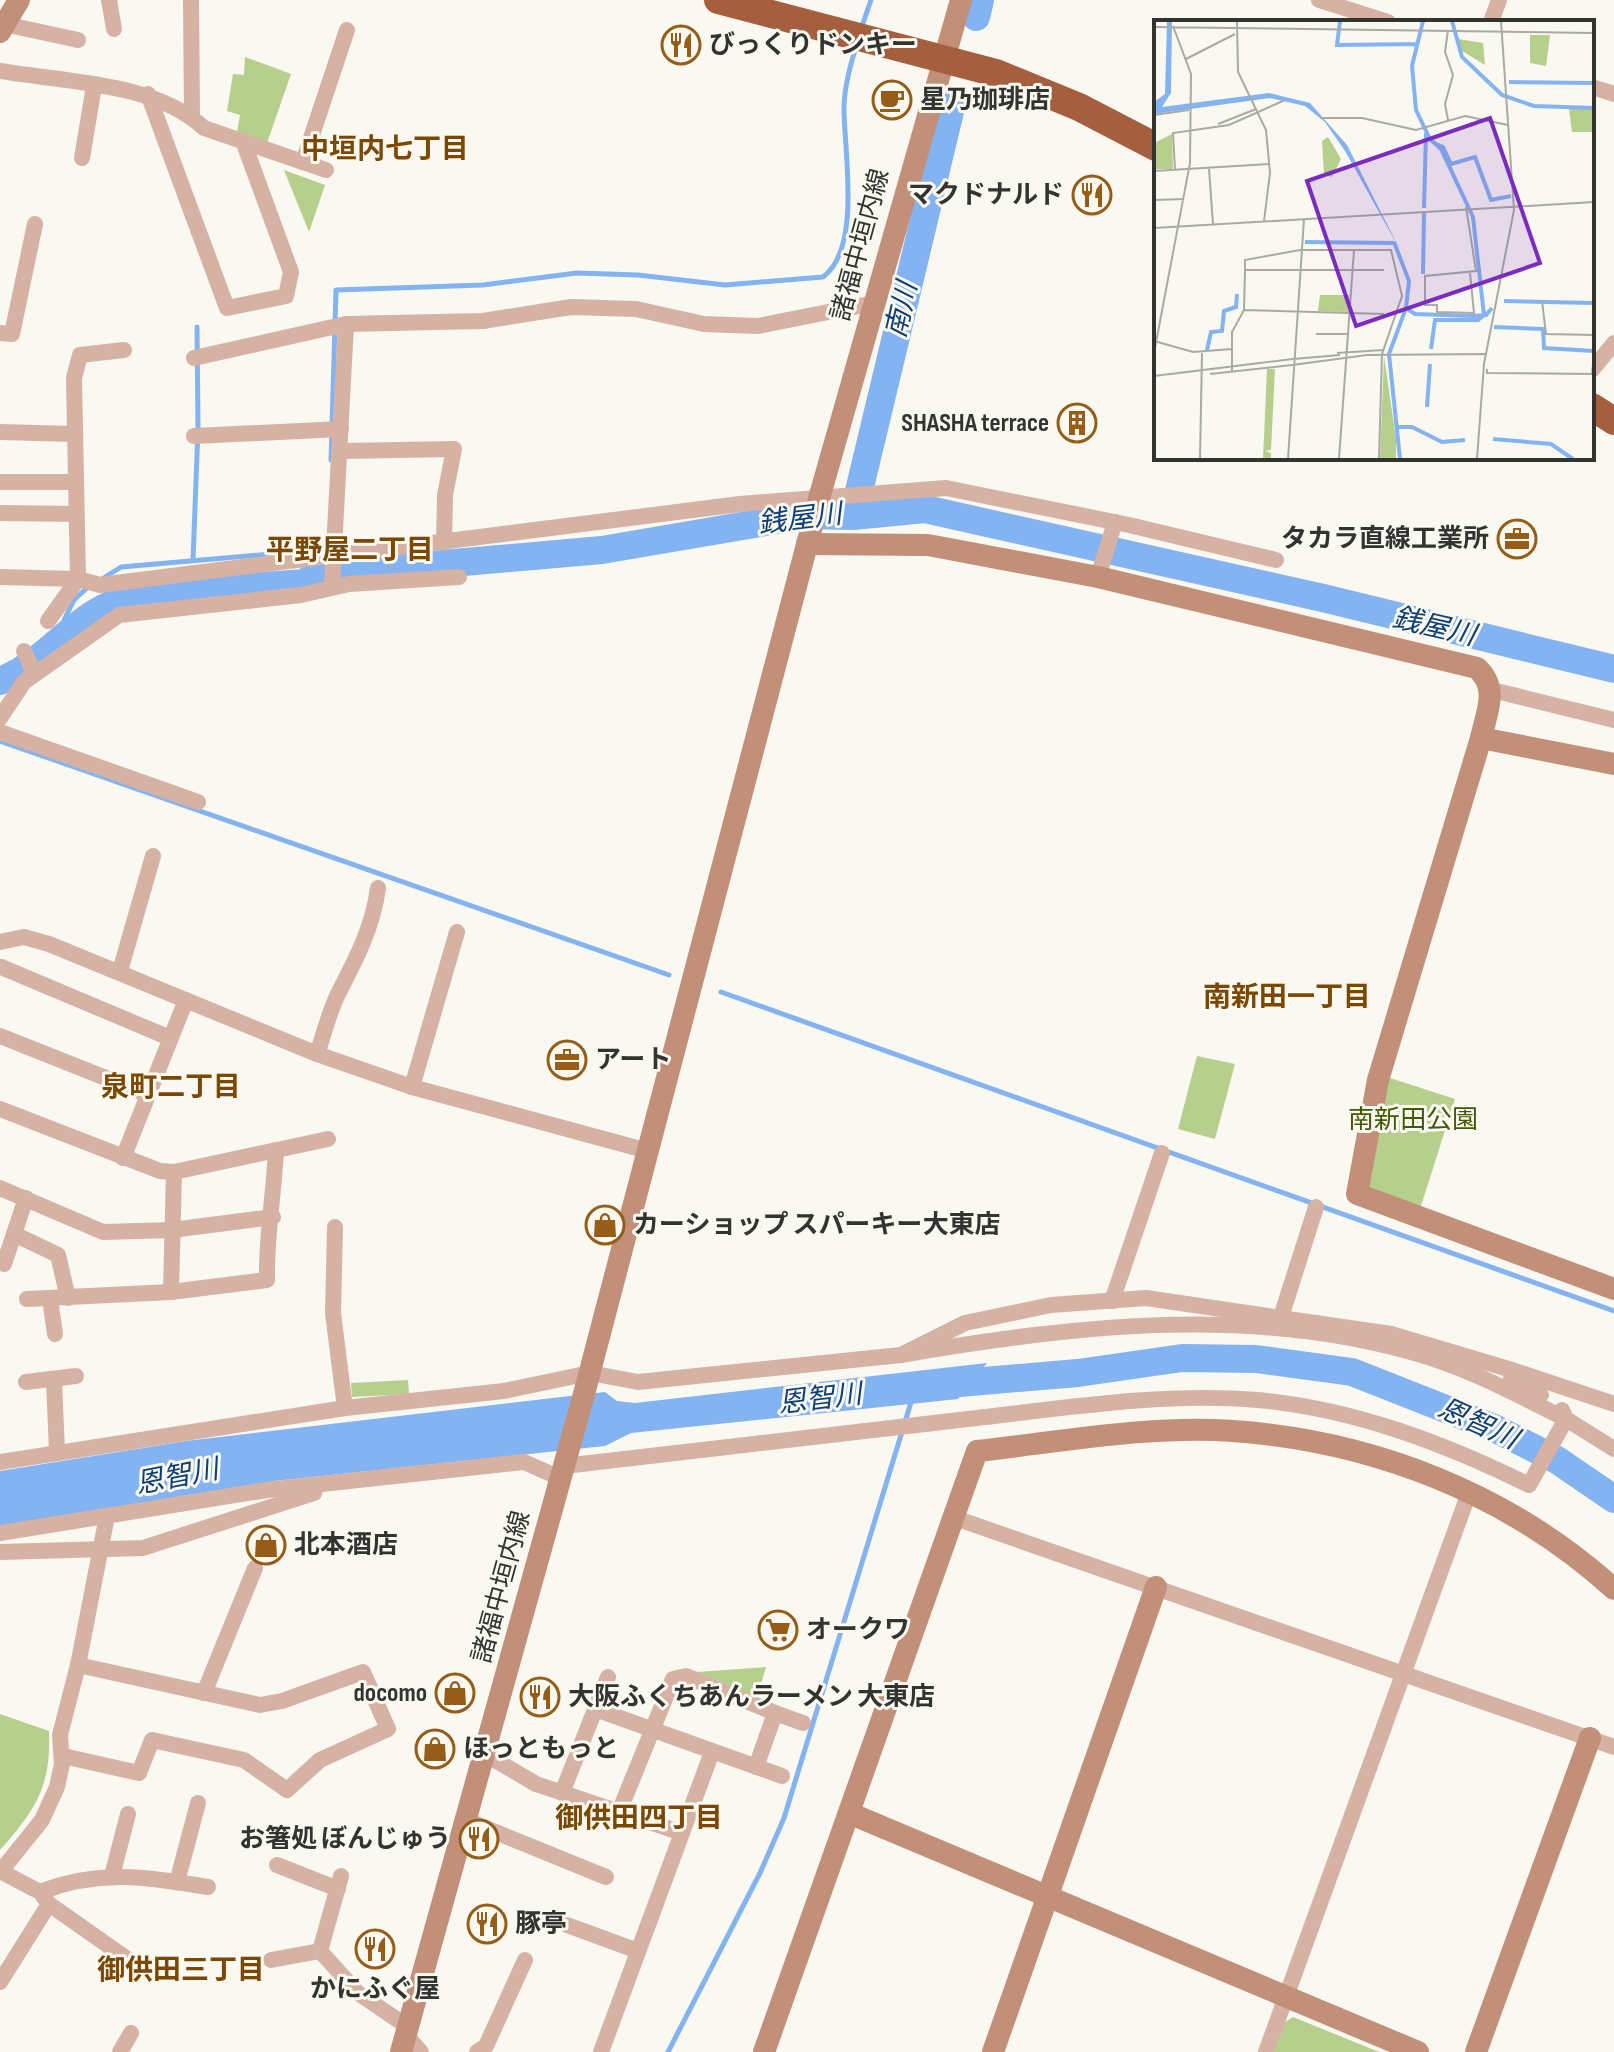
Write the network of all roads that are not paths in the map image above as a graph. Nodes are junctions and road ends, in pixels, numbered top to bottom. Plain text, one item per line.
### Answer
1 (19, 0) edge
2 (109, 0) edge
3 (191, 0) edge
4 (718, 0) edge
5 (961, 0) edge
6 (1319, 0) edge
7 (1499, 0) edge
8 (1382, 20) edge
9 (1492, 20) edge
10 (2, 28) edge
11 (114, 29) dead end
12 (347, 30) dead end
13 (78, 40) dead end
14 (944, 57) junction
15 (0, 71) edge
16 (94, 86) junction
17 (1594, 88) edge
18 (148, 94) junction
19 (1614, 94) edge
20 (192, 117) junction
21 (243, 141) junction
22 (1154, 146) edge
23 (82, 158) dead end
24 (303, 162) junction
25 (326, 170) dead end
26 (35, 224) dead end
27 (874, 303) junction
28 (338, 324) junction
29 (0, 333) edge
30 (1614, 343) edge
31 (124, 350) dead end
32 (198, 356) dead end
33 (1594, 368) edge
34 (1594, 408) edge
35 (1614, 421) edge
36 (335, 429) junction
37 (0, 432) edge
38 (74, 434) junction
39 (198, 435) dead end
40 (341, 451) junction
41 (0, 482) edge
42 (75, 482) junction
43 (817, 507) junction
44 (0, 513) edge
45 (76, 514) junction
46 (1115, 522) junction
47 (444, 543) junction
48 (807, 544) junction
49 (336, 558) junction
50 (1276, 560) dead end
51 (0, 577) edge
52 (459, 577) dead end
53 (1098, 577) junction
54 (88, 582) junction
55 (332, 587) junction
56 (48, 621) dead end
57 (24, 651) dead end
58 (34, 673) junction
59 (1492, 690) junction
60 (0, 718) edge
61 (1614, 720) edge
62 (0, 732) edge
63 (1481, 738) junction
64 (1614, 764) edge
65 (198, 802) dead end
66 (153, 856) dead end
67 (378, 888) dead end
68 (457, 932) dead end
69 (5, 941) edge
70 (0, 968) edge
71 (120, 971) junction
72 (186, 1000) junction
73 (0, 1036) edge
74 (170, 1038) junction
75 (317, 1054) junction
76 (412, 1087) junction
77 (146, 1094) junction
78 (0, 1109) edge
79 (328, 1139) dead end
80 (276, 1150) junction
81 (648, 1151) junction
82 (1162, 1153) dead end
83 (123, 1158) junction
84 (174, 1172) junction
85 (0, 1188) edge
86 (26, 1198) junction
87 (1316, 1207) dead end
88 (273, 1217) junction
89 (335, 1227) dead end
90 (172, 1230) junction
91 (14, 1234) junction
92 (4, 1264) dead end
93 (1614, 1289) edge
94 (171, 1292) junction
95 (68, 1298) junction
96 (27, 1299) dead end
97 (50, 1299) junction
98 (1112, 1301) junction
99 (1281, 1317) junction
100 (55, 1334) dead end
101 (901, 1355) junction
102 (1512, 1370) junction
103 (76, 1376) dead end
104 (54, 1381) junction
105 (26, 1382) dead end
106 (587, 1383) junction
107 (1614, 1404) edge
108 (345, 1408) junction
109 (1566, 1419) junction
110 (1614, 1449) edge
111 (57, 1451) junction
112 (0, 1462) edge
113 (564, 1468) junction
114 (316, 1485) junction
115 (1470, 1490) junction
116 (107, 1516) junction
117 (955, 1518) junction
118 (0, 1533) edge
119 (99, 1550) junction
120 (0, 1552) edge
121 (255, 1568) dead end
122 (1156, 1587) junction
123 (1614, 1589) edge
124 (78, 1665) junction
125 (1402, 1673) junction
126 (608, 1677) dead end
127 (204, 1693) junction
128 (595, 1709) junction
129 (775, 1713) junction
130 (803, 1723) dead end
131 (652, 1732) junction
132 (1590, 1738) junction
133 (1614, 1747) edge
134 (712, 1752) junction
135 (485, 1754) junction
136 (63, 1756) junction
137 (756, 1767) junction
138 (782, 1776) dead end
139 (562, 1793) junction
140 (198, 1803) dead end
141 (619, 1812) junction
142 (849, 1813) junction
143 (128, 1814) dead end
144 (466, 1820) junction
145 (682, 1833) junction
146 (277, 1865) dead end
147 (0, 1871) edge
148 (112, 1876) junction
149 (606, 1877) dead end
150 (177, 1882) junction
151 (208, 1887) dead end
152 (45, 1898) junction
153 (1049, 1898) junction
154 (567, 1925) dead end
155 (320, 1951) junction
156 (638, 1951) junction
157 (271, 1960) dead end
158 (525, 1960) dead end
159 (133, 1963) dead end
160 (0, 1982) edge
161 (1285, 1998) junction
162 (131, 2033) dead end
163 (405, 2038) edge
164 (120, 2052) edge
165 (421, 2052) edge
166 (477, 2052) edge
167 (601, 2052) edge
168 (764, 2052) edge
169 (993, 2052) edge
170 (1266, 2052) edge
171 (1418, 2052) edge
172 (1476, 2052) edge

1 - 10 street
2 - 11 street
3 - 20 street
4 - 14 highway
5 - 14 street, 諸福中垣内線
6 - 8 street
7 - 9 street
10 - 13 street
12 - 24 street
14 - 22 highway
14 - 27 street, 諸福中垣内線
15 - 16 street
16 - 18 street
16 - 23 street
17 - 19 street
18 - 20 street
18 - 21 street
20 - 21 street
21 - 24 street
24 - 25 street
26 - 29 street
27 - 28 street
27 - 43 street, 諸福中垣内線
28 - 32 street
28 - 36 street
30 - 33 street
31 - 38 street
34 - 35 highway
36 - 39 street
36 - 40 street
37 - 38 street
38 - 42 street
40 - 47 street
40 - 49 street
41 - 42 street
42 - 45 street
43 - 46 street
43 - 47 street
43 - 48 street, 諸福中垣内線
44 - 45 street
45 - 54 street
46 - 50 street
46 - 53 street
47 - 49 street
48 - 53 street
48 - 81 street, 諸福中垣内線
49 - 54 street
49 - 55 street
51 - 54 street
52 - 55 street
53 - 59 street
54 - 56 street
55 - 58 street
57 - 58 street
58 - 60 street
59 - 61 street
59 - 63 street
62 - 65 street
63 - 64 street
63 - 93 street
66 - 71 street
67 - 75 street
68 - 76 street
69 - 70 street
69 - 71 street
70 - 74 street
71 - 72 street
72 - 74 street
72 - 75 street
73 - 77 street
74 - 77 street
75 - 76 street
76 - 81 street
77 - 83 street
78 - 83 street
79 - 80 street
80 - 84 street
80 - 88 street
81 - 106 street, 諸福中垣内線
82 - 98 street
83 - 84 street
84 - 90 street
85 - 86 street
86 - 90 street
86 - 91 street
87 - 99 street
88 - 90 street
88 - 94 street
89 - 108 street
90 - 94 street
91 - 92 street
91 - 95 street
94 - 95 street
95 - 97 street
96 - 97 street
97 - 100 street
98 - 99 street
98 - 101 street
99 - 102 street
101 - 106 street
101 - 109 street
102 - 107 street
102 - 109 street
103 - 104 street
104 - 105 street
104 - 111 street
106 - 108 street
106 - 113 street, 諸福中垣内線
108 - 111 street
109 - 110 street
109 - 113 street
111 - 112 street
113 - 114 street
113 - 135 street, 諸福中垣内線
114 - 116 street
114 - 119 street
115 - 117 street
115 - 123 street
115 - 125 street
116 - 118 street
116 - 119 street
117 - 122 street
117 - 142 street
119 - 120 street
119 - 124 street
121 - 127 street
122 - 125 street
122 - 153 street
124 - 127 street
124 - 136 street
125 - 132 street
125 - 161 street
126 - 128 street
127 - 136 street
128 - 131 street
128 - 139 street
129 - 130 street
129 - 131 street
129 - 137 street
131 - 134 street
131 - 141 street
132 - 133 street
132 - 172 street
134 - 137 street
134 - 145 street
135 - 139 street
135 - 144 street, 諸福中垣内線
136 - 147 street
137 - 138 street
139 - 141 street
140 - 150 street
141 - 145 street
142 - 153 street
142 - 168 street
143 - 148 street
144 - 149 street
144 - 163 street, 諸福中垣内線
145 - 156 street
146 - 155 street
147 - 152 street
148 - 150 street
148 - 152 street
150 - 151 street
152 - 159 street
152 - 160 street
153 - 161 street
153 - 169 street
154 - 156 street
155 - 157 street
155 - 163 street
156 - 167 street
158 - 166 street
161 - 170 street
161 - 171 street
162 - 164 street
163 - 165 street

